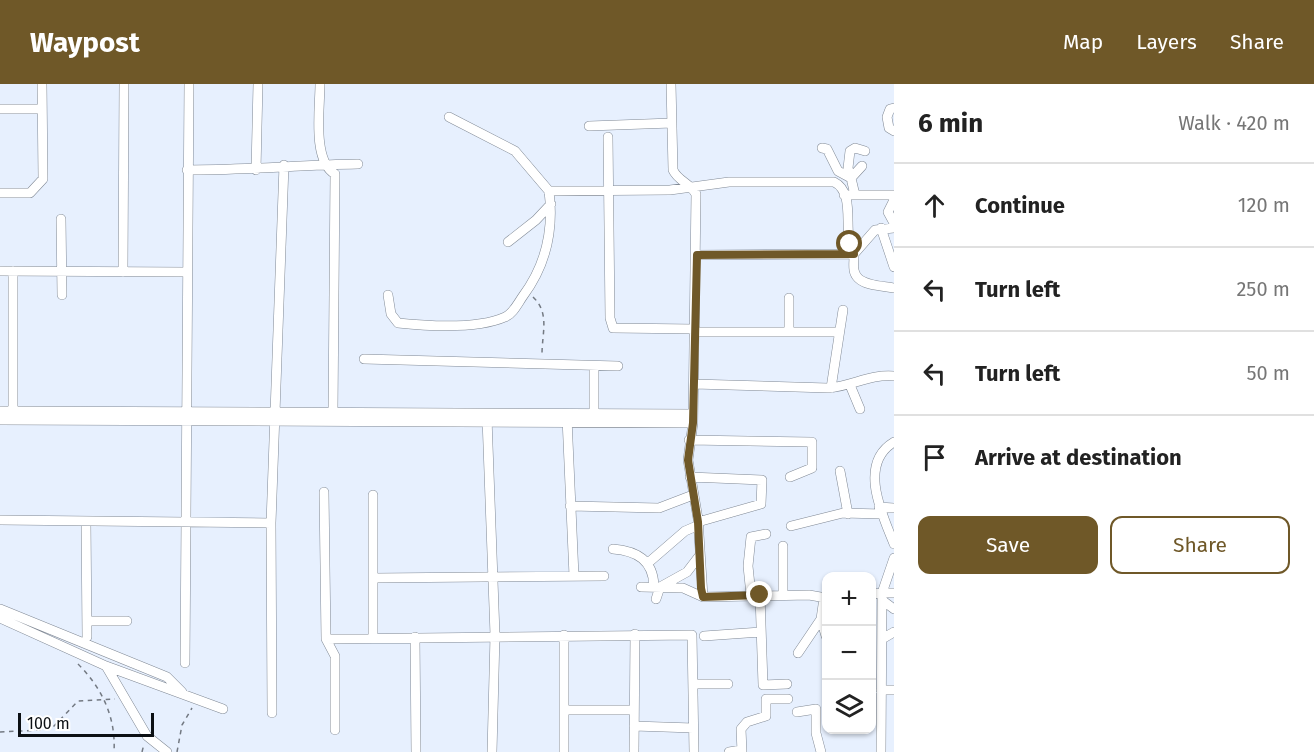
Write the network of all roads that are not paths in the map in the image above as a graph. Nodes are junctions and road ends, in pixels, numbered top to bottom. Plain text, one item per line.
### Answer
1 (42, 84) edge
2 (124, 84) edge
3 (189, 84) edge
4 (258, 84) edge
5 (320, 84) edge
6 (671, 84) edge
7 (894, 108) edge
8 (0, 109) edge
9 (42, 109) junction
10 (449, 117) dead end
11 (672, 123) junction
12 (589, 126) dead end
13 (894, 131) edge
14 (608, 137) dead end
15 (822, 148) dead end
16 (865, 151) dead end
17 (358, 164) dead end
18 (284, 165) junction
19 (325, 165) junction
20 (862, 166) dead end
21 (187, 170) junction
22 (256, 170) junction
23 (851, 178) junction
24 (693, 188) junction
25 (609, 190) junction
26 (549, 191) junction
27 (0, 193) edge
28 (844, 195) junction
29 (855, 195) junction
30 (894, 198) edge
31 (551, 204) junction
32 (61, 219) dead end
33 (894, 223) edge
34 (881, 228) junction
35 (894, 228) edge
36 (508, 242) dead end
37 (891, 246) edge
38 (854, 254) junction
39 (697, 255) junction
40 (894, 267) edge
41 (0, 271) edge
42 (13, 271) junction
43 (62, 271) junction
44 (123, 272) junction
45 (186, 272) junction
46 (894, 288) edge
47 (62, 295) dead end
48 (388, 295) dead end
49 (789, 298) dead end
50 (843, 310) dead end
51 (695, 331) junction
52 (789, 332) junction
53 (838, 332) junction
54 (364, 359) dead end
55 (594, 366) junction
56 (618, 366) dead end
57 (894, 376) edge
58 (694, 384) junction
59 (850, 385) junction
60 (831, 388) junction
61 (860, 409) dead end
62 (0, 411) edge
63 (13, 411) junction
64 (333, 412) junction
65 (594, 413) junction
66 (188, 417) junction
67 (274, 417) junction
68 (487, 417) junction
69 (567, 418) junction
70 (693, 418) junction
71 (0, 420) edge
72 (689, 440) junction
73 (894, 442) edge
74 (840, 471) dead end
75 (690, 477) junction
76 (790, 477) dead end
77 (324, 492) dead end
78 (374, 495) dead end
79 (693, 495) junction
80 (570, 506) junction
81 (894, 508) edge
82 (880, 511) junction
83 (848, 514) junction
84 (0, 520) edge
85 (86, 521) junction
86 (186, 523) junction
87 (271, 523) junction
88 (698, 524) junction
89 (791, 526) dead end
90 (766, 534) dead end
91 (894, 544) edge
92 (783, 546) dead end
93 (613, 549) dead end
94 (700, 555) junction
95 (894, 558) edge
96 (648, 563) junction
97 (574, 576) junction
98 (603, 576) dead end
99 (374, 578) junction
100 (492, 578) junction
101 (657, 586) junction
102 (641, 587) dead end
103 (894, 593) edge
104 (755, 595) junction
105 (783, 595) junction
106 (876, 595) edge
107 (703, 597) junction
108 (882, 597) junction
109 (822, 598) edge
110 (656, 599) dead end
111 (0, 609) edge
112 (894, 609) edge
113 (822, 614) edge
114 (0, 618) edge
115 (821, 619) junction
116 (87, 621) junction
117 (128, 621) dead end
118 (823, 626) edge
119 (761, 632) junction
120 (894, 632) edge
121 (635, 634) junction
122 (495, 635) junction
123 (564, 635) junction
124 (704, 636) dead end
125 (87, 637) dead end
126 (415, 637) junction
127 (373, 638) junction
128 (326, 639) junction
129 (882, 639) junction
130 (798, 652) dead end
131 (185, 663) dead end
132 (106, 666) junction
133 (693, 684) junction
134 (728, 684) dead end
135 (787, 684) dead end
136 (881, 690) junction
137 (894, 690) edge
138 (186, 695) junction
139 (788, 699) dead end
140 (876, 707) edge
141 (822, 708) edge
142 (223, 709) dead end
143 (565, 710) junction
144 (634, 710) junction
145 (272, 713) dead end
146 (634, 726) junction
147 (693, 728) junction
148 (335, 730) dead end
149 (741, 751) edge
150 (167, 752) edge
151 (416, 752) edge
152 (492, 752) edge
153 (564, 752) edge
154 (634, 752) edge
155 (694, 752) edge
156 (729, 752) edge
157 (821, 752) edge
158 (881, 752) edge

1 - 9 street
2 - 44 street
3 - 21 street
4 - 22 street
5 - 19 street
6 - 11 street
7 - 13 street
8 - 9 street
9 - 27 street
10 - 26 street
11 - 12 street
11 - 24 street
14 - 25 street
15 - 23 street
16 - 23 street
17 - 19 street
18 - 19 street
18 - 22 street
18 - 67 street
19 - 64 street
20 - 23 street
21 - 22 street
21 - 45 street
23 - 29 street
24 - 25 street
24 - 28 street
24 - 39 street
25 - 26 street
25 - 51 street
26 - 31 street
28 - 29 street
28 - 38 street
29 - 30 street
30 - 33 street
31 - 36 street
31 - 48 street
32 - 43 street
34 - 35 street
34 - 37 street
34 - 38 street
37 - 40 street
38 - 39 street
38 - 46 street
39 - 51 street
41 - 42 street
42 - 43 street
42 - 63 street
43 - 44 street
43 - 47 street
44 - 45 street
45 - 66 street
49 - 52 street
50 - 53 street
51 - 52 street
51 - 58 street
52 - 53 street
53 - 60 street
54 - 55 street
55 - 56 street
55 - 65 street
57 - 59 street
58 - 60 street
58 - 70 street
59 - 60 street
59 - 61 street
62 - 63 street
63 - 66 street
64 - 67 street
64 - 68 street
65 - 69 street
65 - 70 street
66 - 67 street
66 - 71 street
66 - 86 street
67 - 68 street
67 - 87 street
68 - 69 street
68 - 100 street
69 - 70 street
69 - 80 street
70 - 72 street
72 - 75 street
72 - 76 street
73 - 82 street
74 - 83 street
75 - 79 street
75 - 88 street
77 - 128 street
78 - 99 street
79 - 80 street
79 - 88 street
80 - 97 street
81 - 82 street
82 - 83 street
82 - 91 street
83 - 89 street
84 - 85 street
85 - 86 street
85 - 116 street
86 - 87 street
86 - 131 street
87 - 145 street
88 - 94 street
88 - 96 street
90 - 104 street
92 - 105 street
93 - 96 street
94 - 101 street
94 - 107 street
95 - 108 street
96 - 101 street
97 - 98 street
97 - 100 street
99 - 100 street
99 - 127 street
100 - 122 street
101 - 102 street
101 - 107 street
101 - 110 street
103 - 108 street
104 - 105 street
104 - 107 street
104 - 119 street
105 - 109 street
106 - 108 street
108 - 112 street
108 - 129 street
111 - 138 street
113 - 115 street
114 - 132 street
115 - 118 street
115 - 130 street
116 - 117 street
116 - 125 street
119 - 124 street
119 - 135 street
120 - 129 street
121 - 123 street
121 - 133 street
121 - 144 street
122 - 123 street
122 - 126 street
122 - 152 street
123 - 143 street
126 - 127 street
126 - 151 street
127 - 128 street
128 - 148 street
129 - 136 street
132 - 138 street
132 - 150 street
133 - 134 street
133 - 147 street
136 - 137 street
136 - 140 street
138 - 142 street
139 - 149 street
140 - 158 street
141 - 157 street
143 - 144 street
143 - 153 street
144 - 146 street
146 - 147 street
146 - 154 street
147 - 155 street
149 - 156 street

